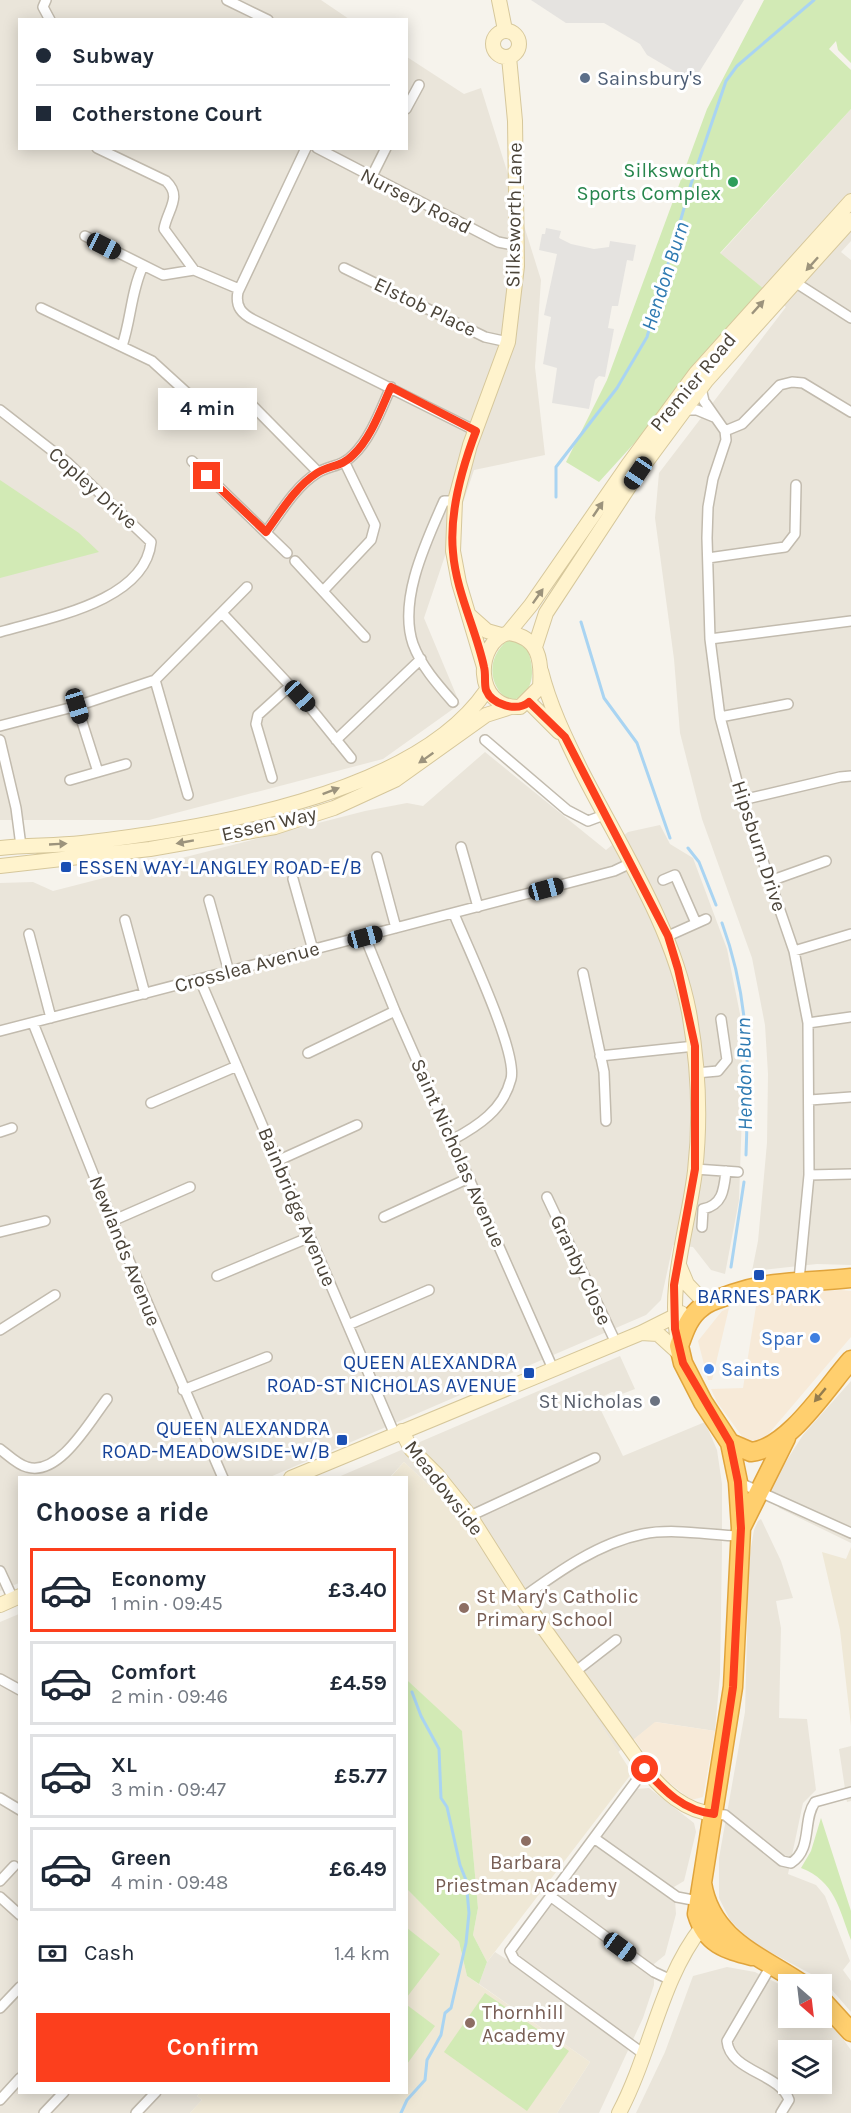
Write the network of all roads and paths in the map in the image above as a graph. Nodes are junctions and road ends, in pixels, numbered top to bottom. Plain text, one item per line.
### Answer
1 (46, 0) edge
2 (227, 0) edge
3 (500, 0) edge
4 (49, 18) edge
5 (264, 18) edge
6 (505, 30) junction
7 (509, 57) junction
8 (419, 85) dead end
9 (408, 105) edge
10 (101, 150) edge
11 (305, 150) edge
12 (321, 150) edge
13 (385, 150) edge
14 (371, 178) junction
15 (851, 201) edge
16 (851, 220) edge
17 (85, 236) dead end
18 (518, 246) junction
19 (143, 266) junction
20 (344, 268) dead end
21 (194, 270) junction
22 (790, 279) junction
23 (239, 289) junction
24 (41, 308) dead end
25 (851, 318) edge
26 (508, 342) junction
27 (122, 346) junction
28 (391, 387) junction
29 (701, 388) junction
30 (244, 397) dead end
31 (0, 410) edge
32 (685, 410) junction
33 (208, 412) dead end
34 (851, 412) edge
35 (714, 417) junction
36 (476, 431) junction
37 (725, 431) junction
38 (192, 461) dead end
39 (345, 463) junction
40 (318, 472) junction
41 (796, 485) dead end
42 (455, 501) junction
43 (266, 532) junction
44 (287, 553) dead end
45 (708, 558) junction
46 (295, 561) dead end
47 (247, 587) dead end
48 (323, 591) junction
49 (222, 613) junction
50 (469, 615) junction
51 (851, 621) edge
52 (0, 632) edge
53 (504, 634) junction
54 (365, 637) dead end
55 (711, 639) junction
56 (536, 647) junction
57 (421, 659) junction
58 (484, 668) junction
59 (541, 671) junction
60 (155, 680) junction
61 (290, 686) junction
62 (486, 691) junction
63 (453, 702) dead end
64 (529, 702) junction
65 (788, 704) dead end
66 (77, 706) junction
67 (511, 707) junction
68 (720, 717) junction
69 (0, 726) edge
70 (565, 737) junction
71 (0, 740) edge
72 (336, 740) junction
73 (485, 740) dead end
74 (351, 758) dead end
75 (126, 764) dead end
76 (98, 772) junction
77 (851, 776) edge
78 (272, 778) dead end
79 (69, 780) dead end
80 (188, 795) dead end
81 (742, 800) junction
82 (604, 815) junction
83 (21, 846) junction
84 (0, 848) edge
85 (461, 848) dead end
86 (376, 857) dead end
87 (826, 861) dead end
88 (631, 863) junction
89 (0, 866) edge
90 (293, 879) dead end
91 (663, 880) dead end
92 (770, 880) junction
93 (209, 900) dead end
94 (478, 907) junction
95 (454, 914) junction
96 (706, 919) dead end
97 (125, 920) dead end
98 (696, 923) junction
99 (396, 928) junction
100 (28, 934) dead end
101 (851, 934) edge
102 (668, 936) junction
103 (365, 937) junction
104 (313, 950) junction
105 (794, 951) junction
106 (229, 972) junction
107 (583, 974) dead end
108 (200, 980) junction
109 (145, 994) junction
110 (395, 1011) junction
111 (851, 1017) edge
112 (51, 1018) junction
113 (721, 1019) dead end
114 (33, 1023) junction
115 (808, 1023) junction
116 (0, 1031) edge
117 (695, 1046) junction
118 (308, 1053) dead end
119 (600, 1056) junction
120 (237, 1066) junction
121 (696, 1073) junction
122 (851, 1097) edge
123 (810, 1100) junction
124 (151, 1103) dead end
125 (606, 1121) dead end
126 (357, 1125) dead end
127 (12, 1128) dead end
128 (0, 1132) edge
129 (452, 1140) junction
130 (277, 1161) junction
131 (695, 1169) junction
132 (726, 1171) junction
133 (738, 1172) dead end
134 (851, 1174) edge
135 (808, 1175) junction
136 (469, 1178) junction
137 (190, 1187) dead end
138 (546, 1197) dead end
139 (384, 1217) dead end
140 (45, 1221) dead end
141 (112, 1221) junction
142 (702, 1227) dead end
143 (0, 1232) edge
144 (310, 1236) junction
145 (679, 1265) junction
146 (217, 1276) dead end
147 (799, 1280) junction
148 (847, 1280) edge
149 (429, 1290) dead end
150 (56, 1295) dead end
151 (703, 1306) junction
152 (674, 1315) junction
153 (348, 1325) junction
154 (0, 1330) edge
155 (641, 1333) junction
156 (616, 1343) junction
157 (679, 1350) junction
158 (267, 1356) dead end
159 (851, 1360) edge
160 (553, 1369) junction
161 (183, 1390) junction
162 (107, 1399) dead end
163 (790, 1431) junction
164 (398, 1433) junction
165 (730, 1443) junction
166 (0, 1449) edge
167 (595, 1458) dead end
168 (222, 1476) edge
169 (296, 1476) edge
170 (738, 1482) junction
171 (758, 1490) junction
172 (470, 1516) junction
173 (740, 1532) junction
174 (851, 1533) edge
175 (0, 1571) edge
176 (522, 1598) junction
177 (11, 1600) edge
178 (616, 1640) dead end
179 (576, 1671) junction
180 (0, 1679) edge
181 (18, 1689) edge
182 (645, 1769) junction
183 (851, 1792) edge
184 (0, 1798) edge
185 (18, 1808) edge
186 (714, 1814) junction
187 (594, 1838) junction
188 (14, 1866) dead end
189 (0, 1881) edge
190 (550, 1896) junction
191 (2, 1899) edge
192 (18, 1913) edge
193 (705, 1919) junction
194 (752, 1956) junction
195 (771, 1966) junction
196 (785, 1974) edge
197 (671, 1980) junction
198 (18, 1989) edge
199 (0, 2008) edge
200 (832, 2011) edge
201 (851, 2032) edge
202 (645, 2055) junction
203 (18, 2080) edge
204 (62, 2094) edge
205 (154, 2094) edge
206 (0, 2100) edge
207 (44, 2113) edge
208 (136, 2113) edge
209 (619, 2113) edge
210 (782, 2113) edge

1 - 4 street
2 - 5 street
3 - 6 street, Silksworth Lane
6 - 7 street, Silksworth Lane
6 - 7 street, Silksworth Lane
7 - 18 street, Silksworth Lane
8 - 9 street
10 - 21 street
11 - 23 street
12 - 14 street, Nursery Road
13 - 14 street
14 - 18 street, Nursery Road
15 - 22 street, Premier Road
16 -> 22 street, Premier Road
17 - 19 street
18 - 26 street, Silksworth Lane
19 - 21 street
19 - 27 street
20 - 26 street, Elstob Place
21 - 23 street
22 - 25 street
22 - 29 street, Premier Road
53 -> 22 street, Premier Road
23 - 28 street
24 - 27 street
26 - 36 street, Silksworth Lane
27 - 33 street
28 - 36 street
28 - 39 street
29 - 32 street, Premier Road
29 - 35 street
30 - 40 street
31 - 52 street, Copley Drive
32 - 35 street
32 - 56 street, Premier Road
34 - 37 street
35 - 37 street
36 - 42 street, Silksworth Lane
37 - 45 street, Hipsburn Drive
38 - 43 street
39 - 40 street
39 - 48 street
40 - 43 street
41 - 45 street
42 - 50 street, Silksworth Lane
42 - 57 street
43 - 44 street
45 - 55 street, Hipsburn Drive
46 - 48 street
47 - 49 street
48 - 54 street
49 - 60 street
49 - 61 street
50 - 53 street
50 - 58 street, Silksworth Lane
51 - 55 street
53 - 56 street
53 - 58 street, Premier Road
55 - 68 street, Hipsburn Drive
56 - 59 street, Premier Road
57 - 63 street
57 - 72 street
58 - 62 street, Premier Road
59 - 64 street
59 - 70 street
60 - 66 street
60 - 80 street
61 - 72 street
61 - 78 street
62 - 67 street
83 -> 62 street, Essen Way
64 - 67 street
64 - 70 street
65 - 68 street
66 - 69 street
66 - 76 street
67 -> 89 street, Essen Way
68 - 81 street, Hipsburn Drive
70 - 82 street
71 - 83 street
72 - 74 street
73 - 82 street
75 - 76 street
76 - 79 street
77 - 81 street
81 - 92 street, Hipsburn Drive
82 - 88 street
83 - 84 street, Essen Way
85 - 94 street
86 - 99 street
87 - 92 street
88 - 94 street, Crosslea Avenue
88 - 102 street
90 - 104 street
91 - 98 street
92 - 105 street, Hipsburn Drive
93 - 106 street
94 - 95 street, Crosslea Avenue
95 - 99 street, Crosslea Avenue
95 - 129 street
96 - 98 street
97 - 109 street
98 - 102 street
99 - 103 street, Crosslea Avenue
100 - 112 street
101 - 105 street
102 - 117 street
103 - 104 street, Crosslea Avenue
103 - 110 street, Saint Nicholas Avenue
104 - 106 street, Crosslea Avenue
105 - 115 street, Hipsburn Drive
106 - 108 street, Crosslea Avenue
107 - 119 street
108 - 109 street, Crosslea Avenue
108 - 120 street, Bainbridge Avenue
109 - 112 street, Crosslea Avenue
110 - 118 street
110 - 129 street, Saint Nicholas Avenue
111 - 115 street
112 - 114 street, Crosslea Avenue
113 - 121 street
114 - 116 street, Crosslea Avenue
114 - 141 street, Newlands Avenue
115 - 123 street, Hipsburn Drive
117 - 119 street
117 - 121 street
119 - 125 street
120 - 124 street
120 - 130 street, Bainbridge Avenue
121 - 131 street
122 - 123 street
123 - 135 street, Hipsburn Drive
126 - 130 street
127 - 128 street
129 - 136 street, Saint Nicholas Avenue
130 - 144 street, Bainbridge Avenue
131 - 132 street
131 - 145 street
132 - 133 street
132 - 142 street
134 - 135 street
135 - 147 street, Hipsburn Drive
136 - 139 street
136 - 160 street, Saint Nicholas Avenue
137 - 141 street
138 - 156 street, Granby Close
140 - 143 street
141 - 161 street, Newlands Avenue
144 - 146 street
144 - 153 street, Bainbridge Avenue
145 - 151 street
145 - 152 street
147 - 148 highway
147 - 151 highway
149 - 153 street
150 - 154 street
151 - 152 street
151 - 157 highway
152 - 155 street
152 - 157 street
153 - 164 street, Bainbridge Avenue
155 - 156 street
155 - 157 street
156 - 160 street
157 - 165 highway
158 - 161 street
159 -> 163 highway
160 - 164 street
161 - 168 street, Newlands Avenue
162 - 166 street
163 - 165 highway
163 - 171 highway
164 - 169 street
164 - 172 street, Meadowside
165 - 170 highway
167 - 172 street
170 - 171 street
170 - 173 highway
171 - 173 highway
171 - 174 street
172 - 176 street, Meadowside
173 - 176 street
173 - 186 highway
175 - 177 street
176 - 179 street, Meadowside
178 - 179 street
179 - 182 street, Meadowside
180 - 181 street
182 - 186 street, Meadowside
182 - 187 street
183 - 186 street
184 - 185 street
186 - 193 highway
187 - 190 street
187 - 193 street
188 - 189 street
190 - 197 street
190 - 202 street
191 - 192 street
193 - 194 highway
193 - 194 highway
193 - 197 street
194 - 195 highway
195 - 196 highway
195 - 210 street
197 - 202 street
198 - 199 street
200 - 201 highway
202 - 209 street
203 - 206 street
204 - 207 street
205 - 208 street

